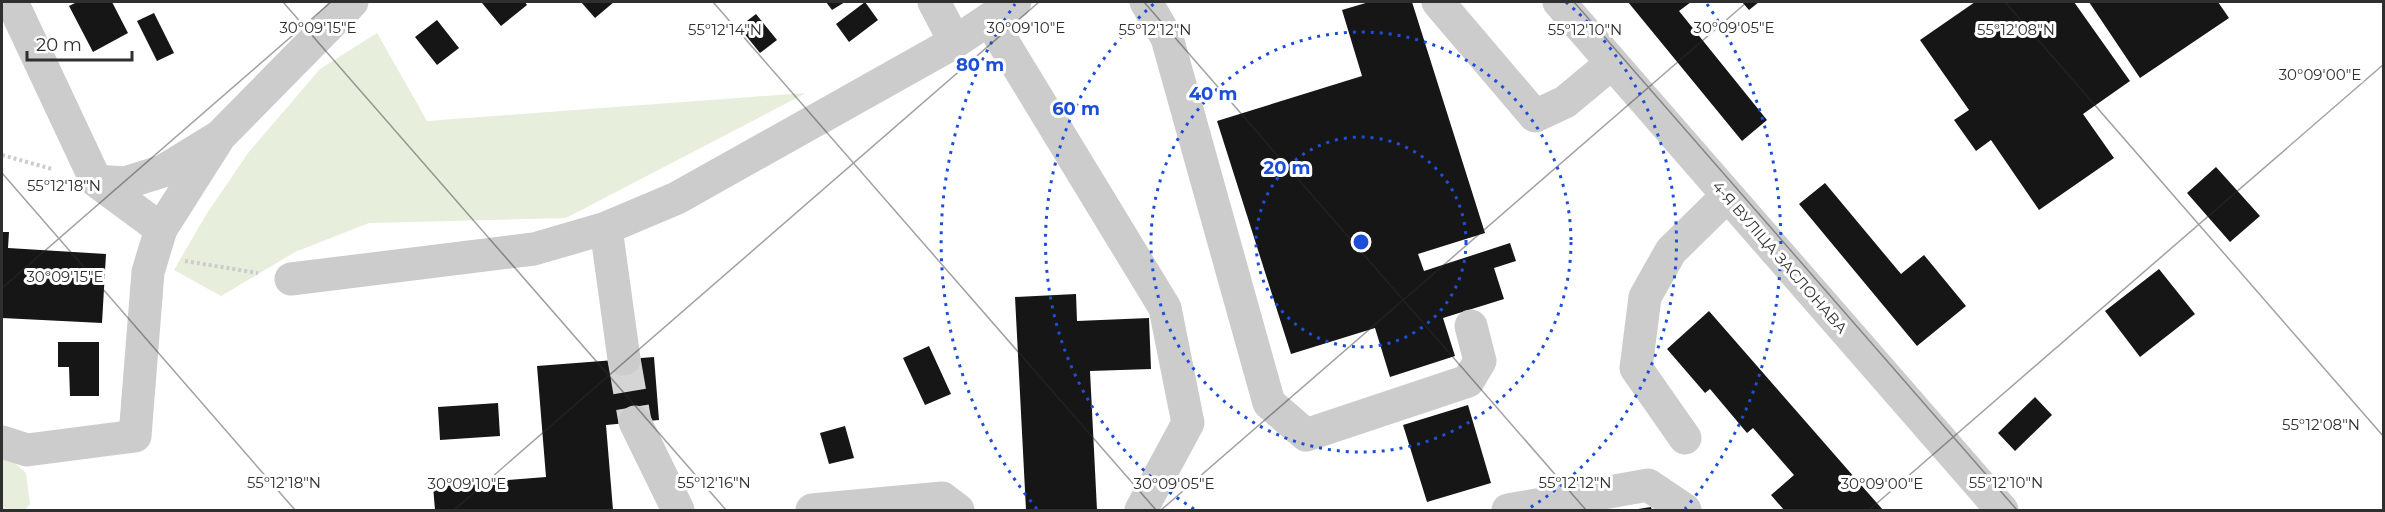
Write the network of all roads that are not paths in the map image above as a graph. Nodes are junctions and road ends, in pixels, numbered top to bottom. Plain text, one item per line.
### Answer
1 (12, 2) edge
2 (352, 2) edge
3 (934, 2) edge
4 (1146, 2) edge
5 (1438, 2) edge
6 (1559, 2) edge
7 (1002, 10) edge
8 (955, 42) junction
9 (1612, 63) junction
10 (220, 136) junction
11 (96, 181) junction
12 (1726, 196) junction
13 (606, 228) junction
14 (157, 242) junction
15 (291, 279) road end
16 (1471, 326) dead end
17 (624, 359) tunnel mouth
18 (635, 422) tunnel mouth
19 (1685, 438) dead end
20 (2, 442) edge
21 (678, 510) edge
22 (812, 510) edge
23 (958, 510) edge
24 (1141, 510) edge
25 (1508, 510) edge
26 (1685, 510) edge
27 (2002, 510) edge

1 - 11 street
2 - 10 street
3 - 8 street
4 - 16 street
5 - 9 street
6 - 9 street, 4-Я ВУЛІЦА ЗАСЛОНАВА
7 - 8 street
7 - 24 street
8 - 13 street
9 - 12 street, 4-Я ВУЛІЦА ЗАСЛОНАВА
10 - 11 street
10 - 14 street
11 - 14 street
12 - 19 street
12 - 27 street, 4-Я ВУЛІЦА ЗАСЛОНАВА
13 - 15 street
13 - 17 street
14 - 20 street
18 - 21 street
22 - 23 street
25 - 26 street

